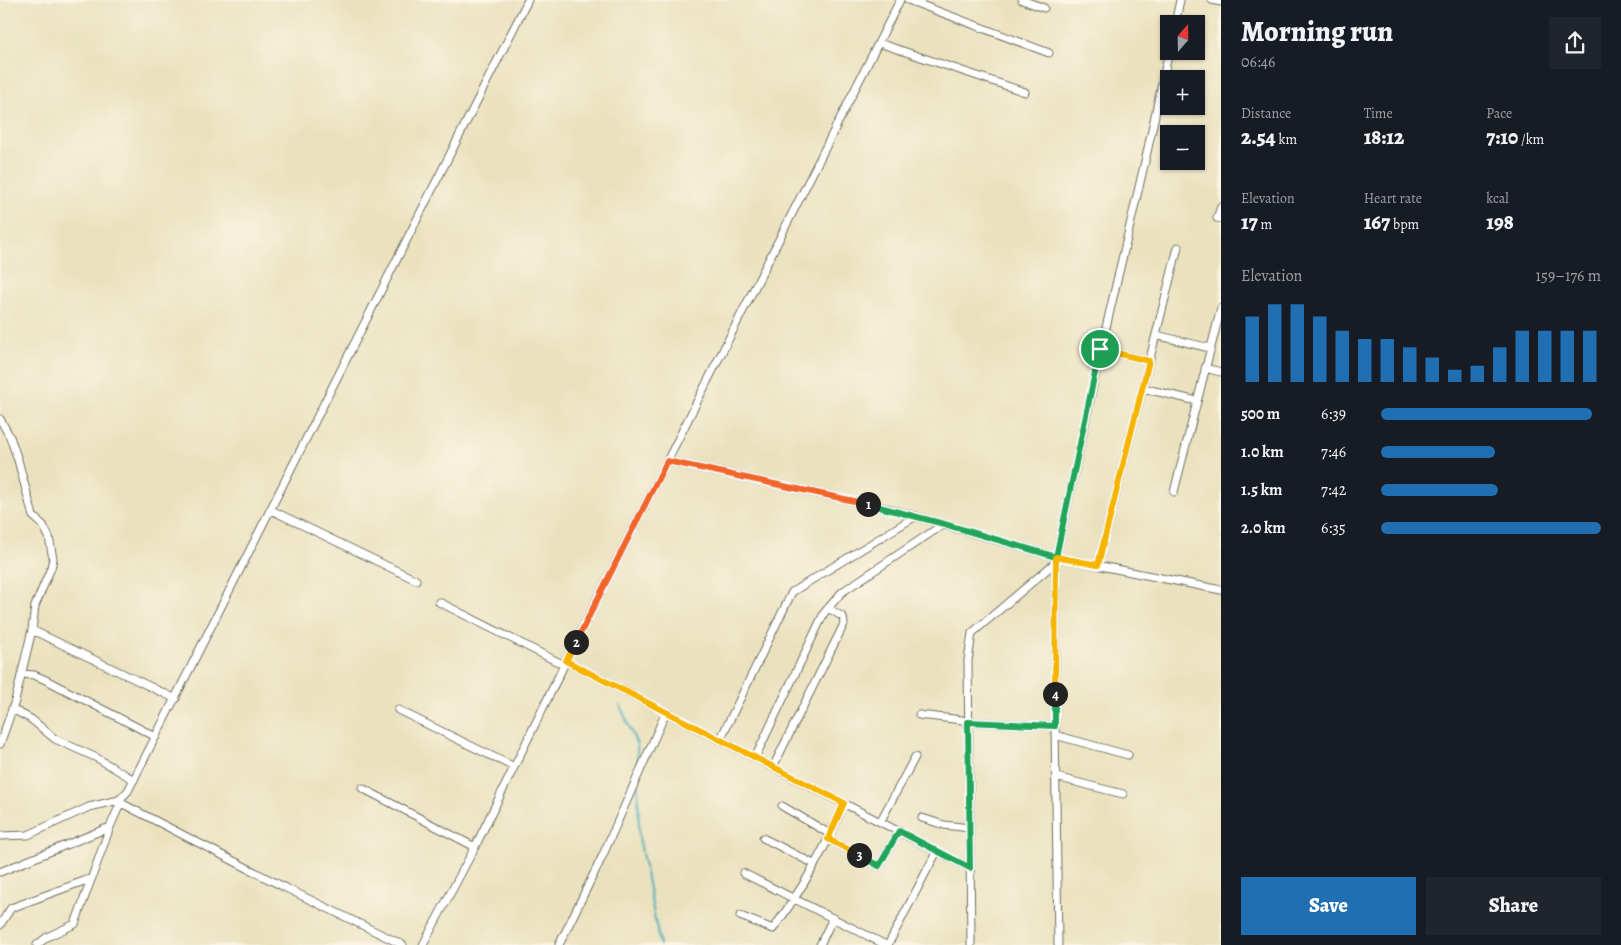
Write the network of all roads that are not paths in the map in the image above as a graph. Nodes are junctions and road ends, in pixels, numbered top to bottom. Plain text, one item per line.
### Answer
1 (528, 0) edge
2 (900, 0) edge
3 (908, 0) edge
4 (1022, 0) edge
5 (1180, 0) edge
6 (1212, 0) edge
7 (1221, 2) edge
8 (1044, 8) dead end
9 (1177, 15) edge
10 (879, 43) junction
11 (1049, 53) dead end
12 (1167, 60) edge
13 (1025, 92) dead end
14 (1221, 208) edge
15 (1221, 219) edge
16 (1178, 248) dead end
17 (1221, 308) edge
18 (1156, 335) junction
19 (1210, 348) junction
20 (1100, 349) junction
21 (1149, 361) junction
22 (1205, 368) junction
23 (1221, 372) edge
24 (1142, 388) junction
25 (1197, 401) junction
26 (0, 419) edge
27 (667, 461) junction
28 (1174, 492) dead end
29 (271, 510) junction
30 (916, 516) junction
31 (944, 524) junction
32 (1056, 559) junction
33 (1098, 565) junction
34 (416, 580) dead end
35 (1221, 590) edge
36 (439, 602) dead end
37 (828, 608) junction
38 (32, 630) junction
39 (565, 663) junction
40 (22, 674) junction
41 (176, 699) junction
42 (12, 709) junction
43 (398, 710) dead end
44 (666, 712) junction
45 (919, 715) dead end
46 (968, 722) junction
47 (1055, 726) junction
48 (1055, 735) junction
49 (156, 737) junction
50 (720, 740) junction
51 (0, 744) edge
52 (1128, 755) dead end
53 (915, 757) dead end
54 (755, 758) junction
55 (514, 767) junction
56 (773, 767) junction
57 (1056, 777) junction
58 (134, 780) junction
59 (362, 788) dead end
60 (1123, 794) dead end
61 (120, 801) junction
62 (844, 803) junction
63 (782, 806) dead end
64 (922, 818) dead end
65 (880, 822) junction
66 (110, 826) junction
67 (970, 828) junction
68 (899, 831) junction
69 (0, 836) edge
70 (829, 836) junction
71 (763, 838) dead end
72 (475, 847) junction
73 (937, 851) junction
74 (814, 864) junction
75 (970, 868) junction
76 (0, 872) edge
77 (743, 872) dead end
78 (92, 878) junction
79 (795, 899) junction
80 (740, 916) dead end
81 (833, 918) junction
82 (0, 925) edge
83 (37, 945) edge
84 (403, 945) edge
85 (423, 945) edge
86 (559, 945) edge
87 (820, 945) edge
88 (887, 945) edge
89 (971, 945) edge
90 (1058, 945) edge

1 - 29 street
2 - 10 street
3 - 11 street
4 - 8 street
5 - 9 street
6 - 7 street
10 - 13 street
10 - 27 street
12 - 20 street
14 - 15 street
16 - 18 street
17 - 19 street
18 - 19 street
18 - 21 street
19 - 22 street
20 - 21 street
20 - 32 street
21 - 24 street
22 - 23 street
22 - 25 street
24 - 25 street
24 - 33 street
25 - 28 street
26 - 38 street
27 - 30 street
27 - 39 street
29 - 34 street
29 - 41 street
30 - 31 street
30 - 50 street
31 - 32 street
31 - 37 street
32 - 33 street
32 - 46 street
32 - 47 street
33 - 35 street
36 - 39 street
37 - 54 street
37 - 56 street
38 - 40 street
38 - 41 street
39 - 44 street
39 - 55 street
40 - 42 street
40 - 49 street
41 - 49 street
42 - 51 street
42 - 58 street
43 - 55 street
44 - 50 street
44 - 86 street
45 - 46 street
46 - 47 street
46 - 67 street
47 - 48 street
48 - 52 street
48 - 57 street
49 - 58 street
50 - 54 street
53 - 65 street
54 - 56 street
55 - 72 street
56 - 62 street
57 - 60 street
57 - 90 street
58 - 61 street
59 - 72 street
61 - 66 street
61 - 69 street
61 - 84 street
62 - 65 street
62 - 70 street
63 - 70 street
64 - 67 street
65 - 68 street
66 - 76 street
66 - 78 street
67 - 75 street
68 - 70 street
68 - 73 street
70 - 74 street
71 - 74 street
72 - 85 street
73 - 75 street
73 - 88 street
74 - 79 street
75 - 89 street
77 - 79 street
78 - 82 street
78 - 83 street
79 - 80 street
79 - 81 street
81 - 87 street
81 - 88 street

